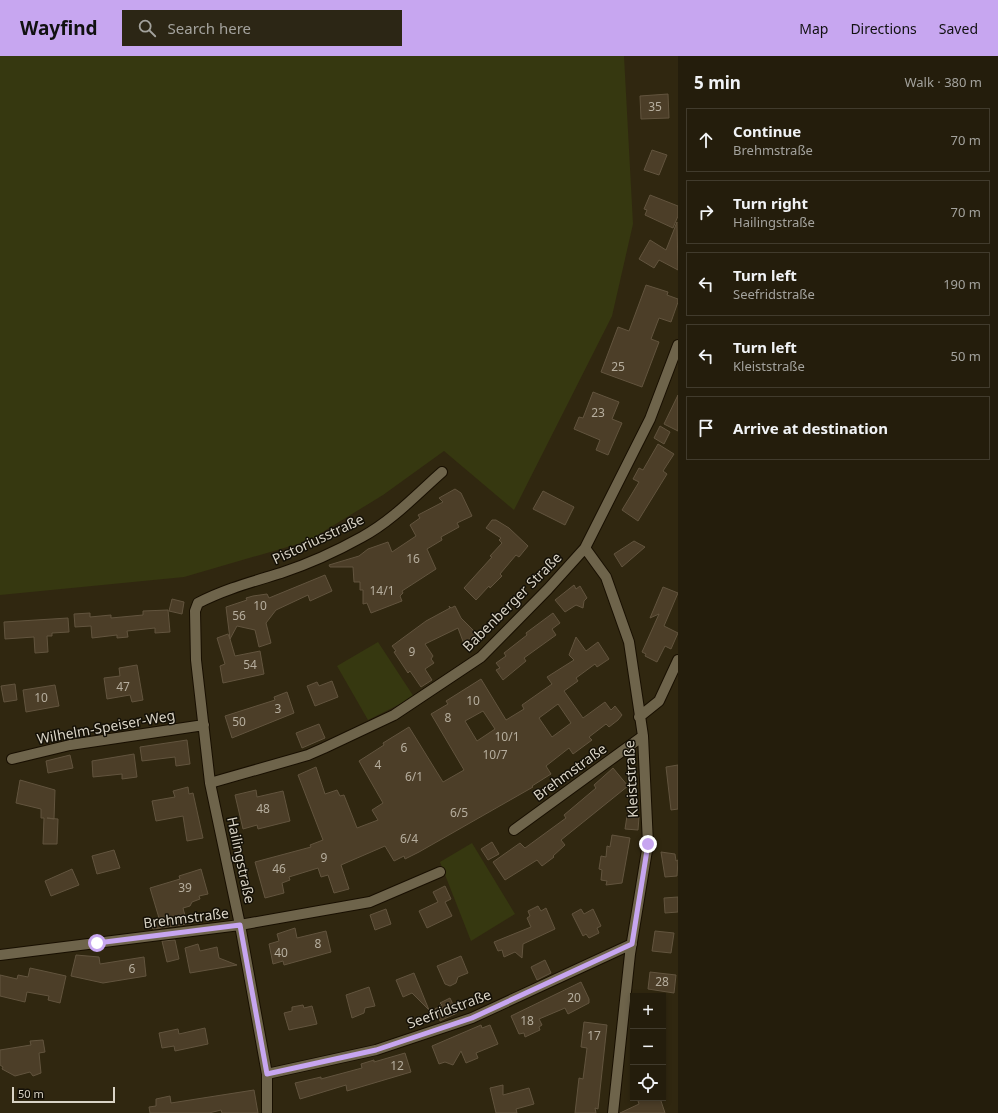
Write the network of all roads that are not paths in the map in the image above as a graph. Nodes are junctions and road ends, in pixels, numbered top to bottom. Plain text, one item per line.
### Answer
1 (678, 345) edge
2 (442, 472) dead end
3 (585, 548) junction
4 (195, 611) joint
5 (678, 660) edge
6 (639, 717) junction
7 (204, 725) junction
8 (642, 736) junction
9 (12, 759) dead end
10 (210, 783) junction
11 (514, 830) dead end
12 (440, 872) dead end
13 (240, 925) junction
14 (632, 944) junction
15 (0, 955) edge
16 (267, 1074) junction
17 (267, 1113) edge
18 (613, 1113) edge

1 - 3 street, Babenberger Straße
2 - 4 street, Pistoriusstraße
3 - 6 street, Kleiststraße
3 - 10 street, Babenberger Straße
4 - 7 street, Hailingstraße
5 - 6 street
6 - 8 street, Kleiststraße
7 - 9 street, Wilhelm-Speiser-Weg
7 - 10 street, Hailingstraße
8 - 11 street, Brehmstraße
8 - 14 street, Kleiststraße
10 - 13 street, Hailingstraße
12 - 13 street, Brehmstraße
13 - 15 street, Brehmstraße
13 - 16 street, Hailingstraße
14 - 16 street, Seefridstraße
14 - 18 street, Kleiststraße
16 - 17 street, Hailingstraße

